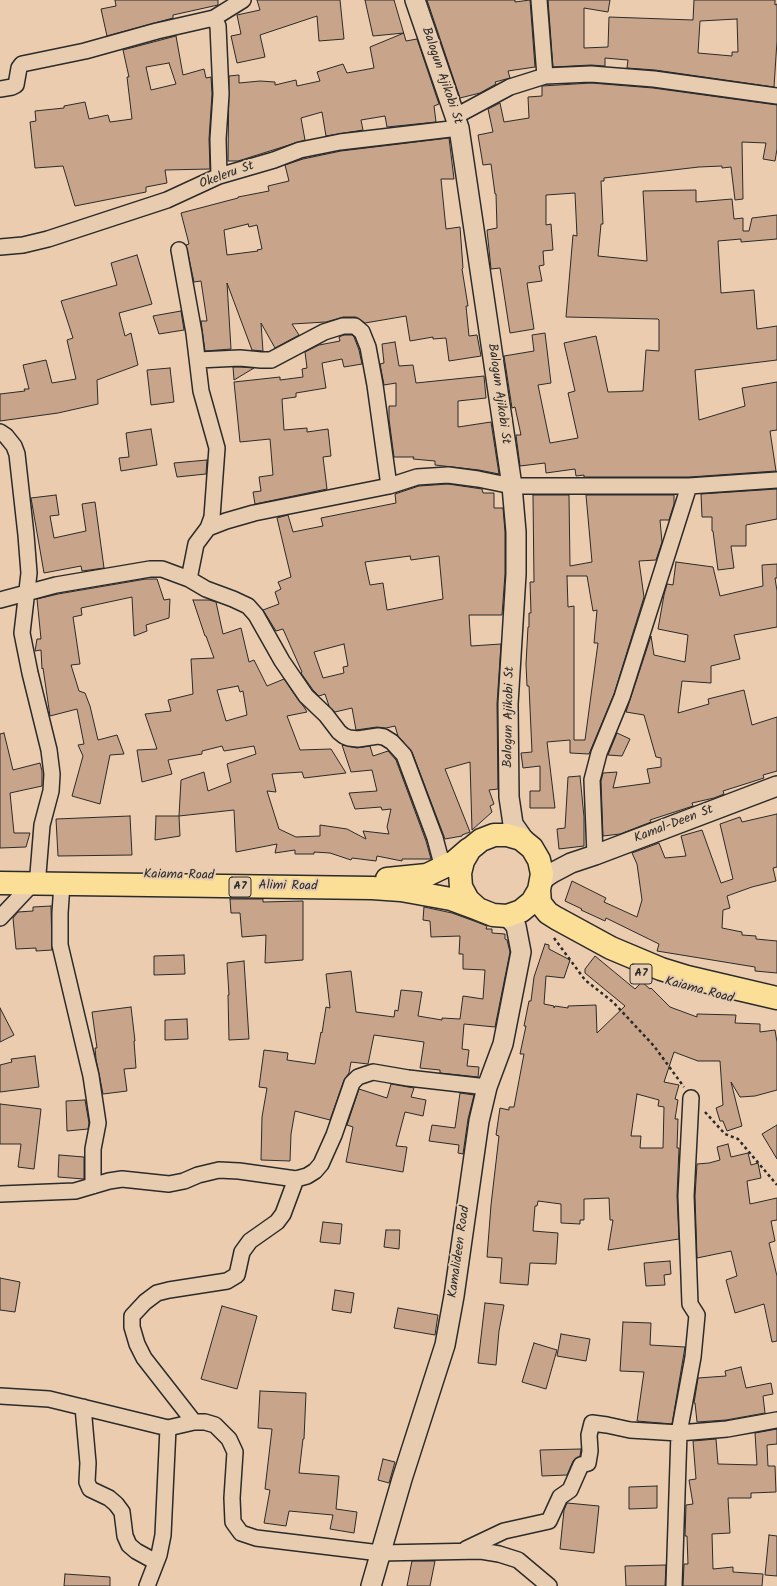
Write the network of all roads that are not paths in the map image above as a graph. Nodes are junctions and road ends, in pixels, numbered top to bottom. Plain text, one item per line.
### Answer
1 (244, 0) edge
2 (416, 0) edge
3 (539, 0) edge
4 (214, 18) junction
5 (545, 76) junction
6 (0, 89) edge
7 (777, 96) edge
8 (458, 122) junction
9 (219, 176) junction
10 (0, 248) edge
11 (179, 250) dead end
12 (198, 360) junction
13 (0, 432) edge
14 (777, 480) edge
15 (389, 486) junction
16 (512, 486) junction
17 (689, 486) junction
18 (208, 528) junction
19 (189, 579) junction
20 (27, 593) junction
21 (0, 600) edge
22 (777, 786) edge
23 (509, 797) junction
24 (478, 843) junction
25 (531, 849) junction
26 (595, 855) junction
27 (571, 863) junction
28 (443, 868) junction
29 (0, 873) edge
30 (35, 879) junction
31 (0, 883) edge
32 (62, 884) junction
33 (540, 887) junction
34 (478, 909) junction
35 (511, 915) junction
36 (0, 918) edge
37 (777, 998) edge
38 (777, 1010) edge
39 (487, 1087) junction
40 (691, 1098) road end
41 (296, 1179) junction
42 (93, 1186) junction
43 (0, 1194) edge
44 (0, 1396) edge
45 (83, 1407) junction
46 (777, 1420) edge
47 (194, 1422) junction
48 (168, 1428) junction
49 (679, 1433) junction
50 (461, 1551) junction
51 (380, 1553) junction
52 (156, 1562) junction
53 (146, 1586) edge
54 (371, 1586) edge
55 (548, 1586) edge
56 (674, 1586) edge

1 - 4 street
2 - 8 street, Balogun Ajikobi St
3 - 5 street
4 - 6 street
4 - 9 street
5 - 7 street
5 - 8 street
8 - 9 street, Okeleru St
8 - 16 street, Balogun Ajikobi St
9 - 10 street, Okeleru St
11 - 12 street
12 - 15 street
12 - 18 street
13 - 20 street
14 - 17 street
15 - 16 street
15 - 18 street
16 - 17 street
16 - 23 street, Balogun Ajikobi St
17 - 26 street
18 - 19 street
19 - 20 street
19 - 28 street
20 - 21 street
20 - 30 street
22 - 26 street, Kamal-Deen St
23 - 24 street
23 - 25 street, Balogun Ajikobi St
24 - 25 highway
24 - 28 highway, Kaiama Road / A7
24 - 34 highway
25 - 27 street
25 - 33 highway
26 - 27 street, Kamal-Deen St
27 - 33 street, Kamal-Deen St
28 - 30 highway, Kaiama Road / A7
29 - 30 highway, Kaiama Road / A7
30 - 31 highway, Alimi Road / A7
30 - 32 highway, Alimi Road / A7
30 - 36 street
32 - 34 highway, Alimi Road / A7
32 - 42 street
33 - 35 highway
33 - 37 highway, Kaiama Road / A7
34 - 35 highway
35 - 38 highway, Kaiama Road / A7
35 - 39 street, Kamalideen Road
39 - 41 street
39 - 51 street, Kamalideen Road
40 - 49 street
41 - 42 street
41 - 47 street
42 - 43 street
44 - 45 street
45 - 48 street
45 - 52 street
46 - 49 street
47 - 48 street
47 - 51 street
48 - 52 street
49 - 50 street
49 - 56 street
50 - 51 street
50 - 55 street
51 - 54 street, Kamalideen Road
52 - 53 street

